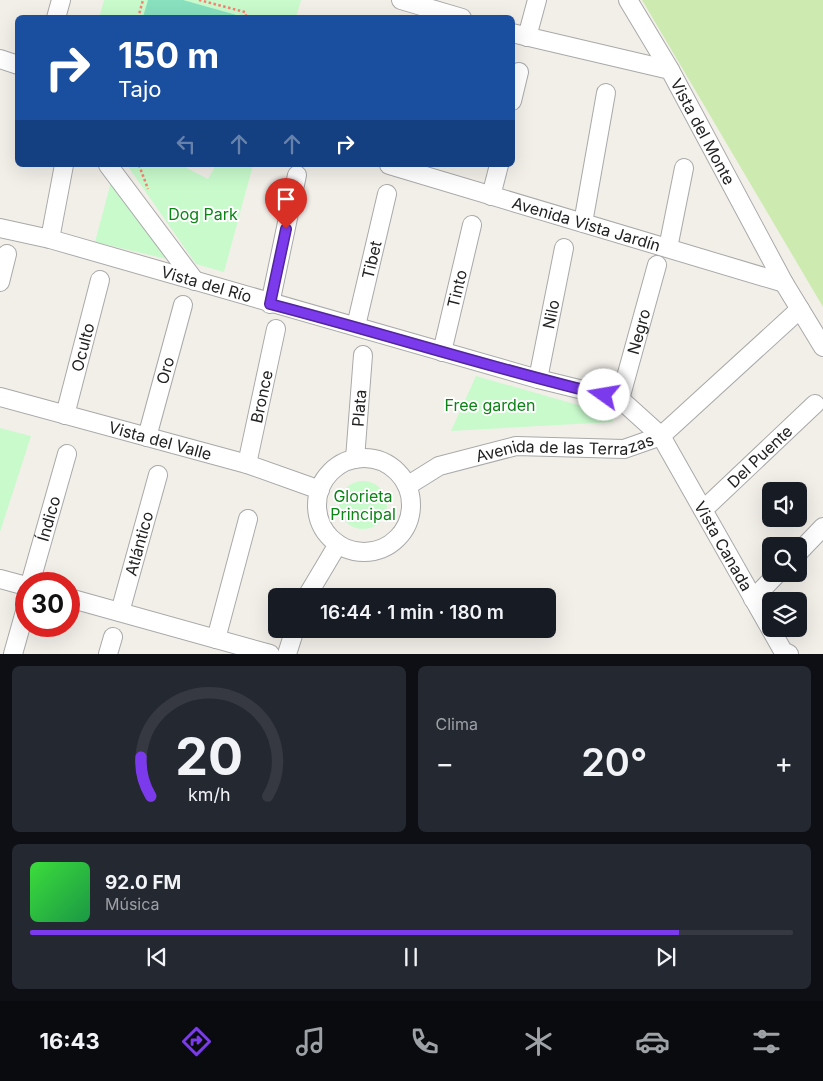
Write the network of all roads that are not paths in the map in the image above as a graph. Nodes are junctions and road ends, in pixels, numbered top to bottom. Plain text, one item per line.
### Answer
1 (61, 0) edge
2 (400, 0) edge
3 (537, 0) edge
4 (628, 0) edge
5 (444, 6) edge
6 (57, 15) edge
7 (458, 15) edge
8 (520, 35) edge
9 (0, 59) edge
10 (15, 63) edge
11 (670, 70) junction
12 (519, 72) dead end
13 (515, 89) edge
14 (606, 93) dead end
15 (64, 167) edge
16 (110, 167) edge
17 (399, 167) edge
18 (498, 167) edge
19 (684, 168) dead end
20 (296, 175) dead end
21 (387, 194) dead end
22 (491, 196) junction
23 (583, 223) junction
24 (472, 225) dead end
25 (0, 228) edge
26 (50, 239) junction
27 (564, 248) dead end
28 (668, 248) junction
29 (7, 254) dead end
30 (657, 265) dead end
31 (100, 280) dead end
32 (195, 281) junction
33 (0, 282) edge
34 (784, 283) junction
35 (270, 304) junction
36 (183, 306) dead end
37 (800, 309) junction
38 (356, 326) junction
39 (276, 329) dead end
40 (823, 347) edge
41 (442, 352) junction
42 (363, 355) dead end
43 (538, 379) junction
44 (0, 397) edge
45 (620, 399) junction
46 (815, 404) dead end
47 (65, 414) junction
48 (661, 436) junction
49 (147, 437) junction
50 (67, 454) dead end
51 (355, 459) junction
52 (247, 464) junction
53 (158, 475) dead end
54 (407, 486) junction
55 (320, 490) junction
56 (703, 510) junction
57 (248, 519) dead end
58 (823, 527) edge
59 (338, 544) junction
60 (807, 544) edge
61 (33, 572) edge
62 (0, 579) edge
63 (769, 582) edge
64 (15, 583) edge
65 (311, 588) edge
66 (753, 599) junction
67 (80, 601) edge
68 (120, 612) junction
69 (18, 637) edge
70 (292, 638) edge
71 (216, 639) junction
72 (13, 654) edge
73 (270, 654) edge
74 (287, 654) edge
75 (789, 654) edge

1 - 6 street
2 - 5 street
3 - 8 street
4 - 11 street
5 - 7 street
8 - 11 street, Vista del Monte
9 - 10 street
11 - 34 street, Vista del Monte
12 - 13 street
14 - 23 street
15 - 26 street
16 - 32 street
17 - 22 street, Avenida Vista Jardín
18 - 22 street
19 - 28 street
20 - 35 street
21 - 38 street, Tibet
22 - 23 street, Avenida Vista Jardín
23 - 28 street, Avenida Vista Jardín
24 - 41 street, Tinto
25 - 26 street, Vista del Río
26 - 32 street, Vista del Río
27 - 43 street, Nilo
28 - 34 street, Avenida Vista Jardín
29 - 33 street
30 - 45 street, Negro
31 - 47 street, Oculto
32 - 35 street, Vista del Río
34 - 37 street, Vista del Monte
35 - 38 street, Vista del Río
36 - 49 street, Oro
37 - 40 street, Vista del Monte
37 - 48 street, Avenida de las Terrazas
38 - 41 street, Vista del Río
39 - 52 street, Bronce
41 - 43 street, Vista del Río
42 - 51 street, Plata
43 - 45 street, Vista del Río
44 - 47 street, Vista del Valle
45 - 48 street, Vista del Río
46 - 56 street, Del Puente
47 - 49 street, Vista del Valle
48 - 54 street, Avenida de las Terrazas
48 - 56 street, Vista Canada
49 - 52 street, Vista del Valle
50 - 61 street, Índico
51 - 54 street
51 - 55 street
52 - 55 street, Vista del Valle
53 - 68 street, Atlántico
54 - 59 street
55 - 59 street
56 - 66 street, Vista Canada
57 - 71 street
58 - 60 street
59 - 65 street
62 - 64 street
63 - 66 street
66 - 75 street, Vista Canada
67 - 68 street
68 - 71 street
69 - 72 street
70 - 74 street
71 - 73 street

